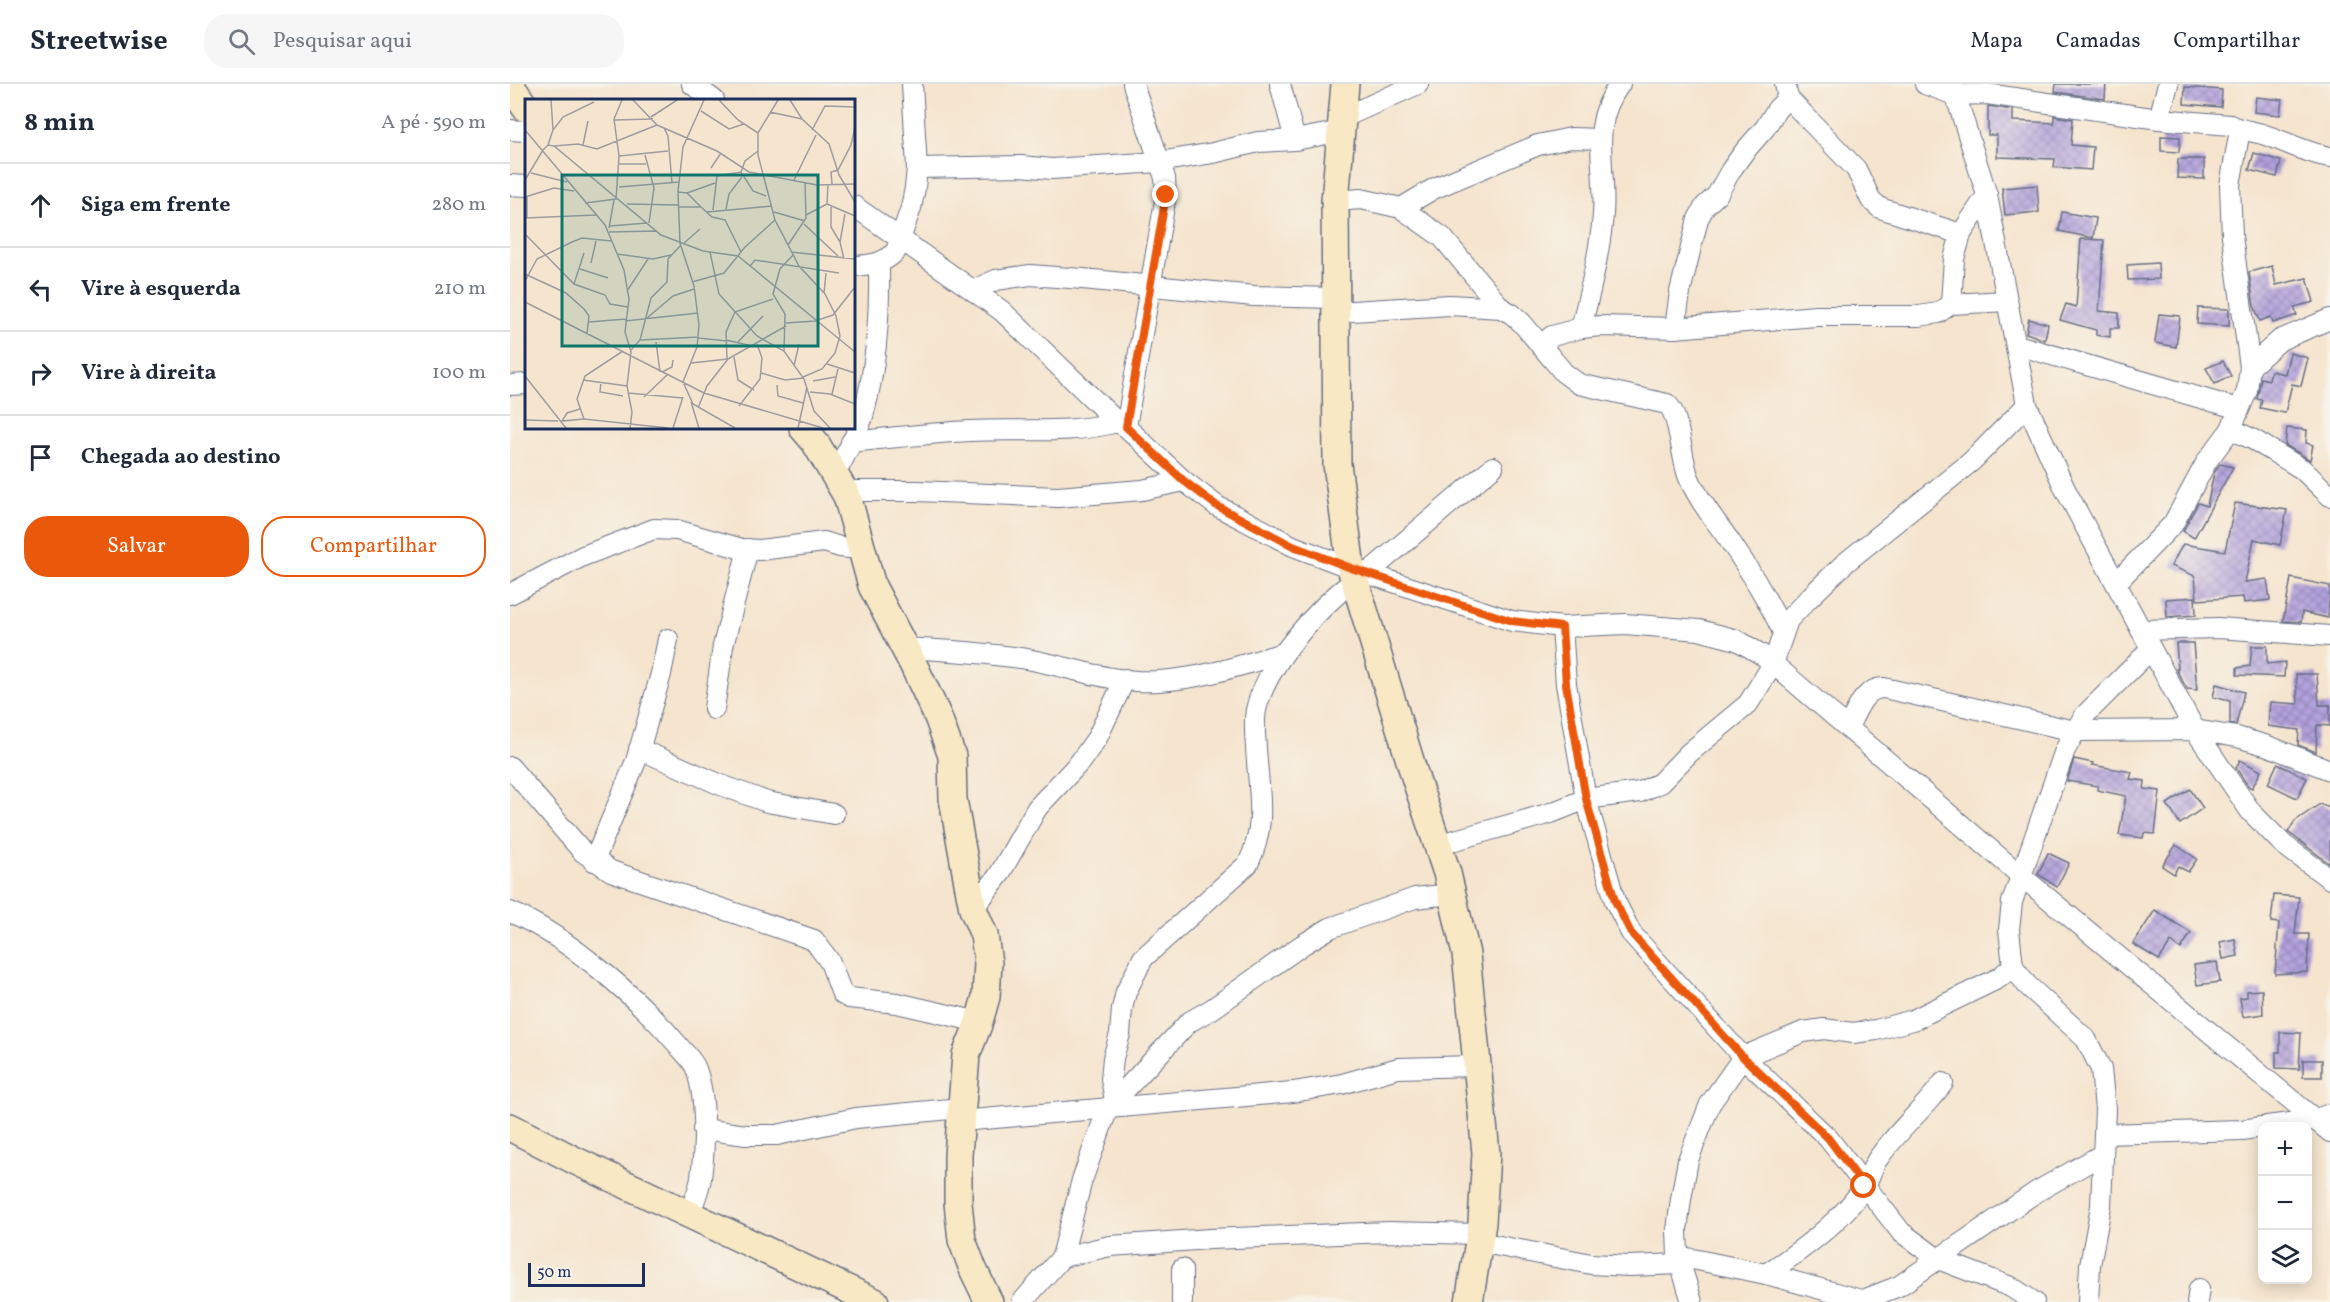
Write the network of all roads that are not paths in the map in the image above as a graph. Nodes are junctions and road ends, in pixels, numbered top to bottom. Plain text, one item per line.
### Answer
1 (692, 84) edge
2 (912, 84) edge
3 (1133, 84) edge
4 (1280, 84) edge
5 (1345, 84) edge
6 (1419, 84) edge
7 (1620, 84) edge
8 (1925, 84) edge
9 (2168, 84) edge
10 (510, 85) edge
11 (1953, 89) edge
12 (1787, 91) edge
13 (713, 99) edge
14 (525, 107) edge
15 (2159, 119) junction
16 (1342, 124) junction
17 (510, 130) edge
18 (2240, 130) junction
19 (525, 131) edge
20 (1601, 139) junction
21 (1295, 140) junction
22 (2330, 157) edge
23 (1159, 162) junction
24 (917, 168) junction
25 (510, 185) edge
26 (525, 186) edge
27 (1987, 195) junction
28 (1335, 201) junction
29 (855, 207) edge
30 (1401, 208) junction
31 (1961, 234) junction
32 (900, 238) junction
33 (879, 263) junction
34 (855, 266) edge
35 (1152, 286) junction
36 (974, 290) junction
37 (2007, 301) junction
38 (1951, 304) junction
39 (1335, 305) junction
40 (1501, 308) junction
41 (2330, 319) edge
42 (1581, 328) junction
43 (1675, 328) junction
44 (2017, 345) junction
45 (1541, 346) junction
46 (2250, 367) junction
47 (525, 384) edge
48 (510, 385) edge
49 (2027, 405) junction
50 (2239, 409) junction
51 (1122, 424) junction
52 (803, 429) edge
53 (2231, 429) junction
54 (851, 442) junction
55 (1492, 467) dead end
56 (1184, 481) junction
57 (840, 483) junction
58 (2330, 496) edge
59 (748, 549) junction
60 (861, 549) junction
61 (1358, 574) junction
62 (2116, 584) junction
63 (510, 594) edge
64 (1562, 627) junction
65 (2141, 630) junction
66 (1783, 632) junction
67 (2330, 636) edge
68 (668, 639) dead end
69 (904, 648) junction
70 (2151, 649) junction
71 (1283, 653) junction
72 (1773, 664) junction
73 (1125, 679) junction
74 (714, 709) dead end
75 (1848, 727) junction
76 (2195, 730) junction
77 (2076, 731) junction
78 (639, 749) junction
79 (510, 767) edge
80 (2330, 770) edge
81 (1586, 799) junction
82 (834, 814) dead end
83 (1437, 845) junction
84 (594, 861) junction
85 (2020, 875) junction
86 (2330, 879) edge
87 (1452, 894) junction
88 (973, 909) junction
89 (510, 912) edge
90 (2013, 966) junction
91 (979, 1022) junction
92 (1743, 1057) junction
93 (1476, 1066) junction
94 (1943, 1083) dead end
95 (1111, 1104) junction
96 (961, 1114) junction
97 (2322, 1117) edge
98 (2291, 1122) edge
99 (510, 1127) edge
100 (2258, 1128) edge
101 (703, 1129) junction
102 (2330, 1132) edge
103 (2103, 1134) junction
104 (2103, 1154) junction
105 (1864, 1186) junction
106 (690, 1213) junction
107 (1479, 1238) junction
108 (1062, 1257) junction
109 (1938, 1258) junction
110 (1679, 1260) junction
111 (1182, 1269) dead end
112 (1766, 1274) junction
113 (1902, 1294) edge
114 (1860, 1301) edge
115 (875, 1302) edge
116 (989, 1302) edge
117 (1022, 1302) edge
118 (1182, 1302) edge
119 (1469, 1302) edge
120 (1692, 1302) edge
121 (2034, 1302) edge
122 (2088, 1302) edge

1 - 13 street
2 - 24 street
3 - 23 street
4 - 21 street
5 - 16 street
6 - 16 street
7 - 20 street
8 - 11 street
9 - 15 street
10 - 14 street
11 - 15 street
11 - 27 street
12 - 31 street
12 - 43 street
15 - 18 street
16 - 21 street
16 - 28 street
17 - 19 street
18 - 22 street
18 - 46 street
20 - 30 street
20 - 42 street
21 - 23 street
23 - 24 street
23 - 35 street
24 - 32 street
25 - 26 street
27 - 31 street
27 - 37 street
28 - 30 street
28 - 39 street
29 - 32 street
30 - 40 street
31 - 38 street
32 - 33 street
32 - 36 street
33 - 34 street
33 - 54 street
35 - 36 street
35 - 39 street
35 - 51 street
36 - 51 street
37 - 38 street
37 - 44 street
38 - 43 street
39 - 40 street
39 - 61 street
40 - 45 street
41 - 46 street
42 - 43 street
42 - 45 street
44 - 49 street
44 - 50 street
45 - 66 street
46 - 50 street
47 - 48 street
49 - 62 street
49 - 66 street
50 - 53 street
51 - 54 street
51 - 56 street
52 - 57 street
53 - 58 street
53 - 62 street
54 - 57 street
55 - 61 street
56 - 57 street
56 - 61 street
57 - 60 street
59 - 60 street
59 - 63 street
59 - 74 street
60 - 69 street
61 - 64 street
61 - 71 street
61 - 83 street
62 - 65 street
64 - 72 street
64 - 81 street
65 - 67 street
65 - 70 street
66 - 72 street
68 - 78 street
69 - 73 street
69 - 88 street
70 - 76 street
70 - 77 street
71 - 73 street
71 - 95 street
72 - 75 street
72 - 81 street
73 - 88 street
75 - 77 street
75 - 85 street
76 - 77 street
76 - 80 street
76 - 86 street
77 - 85 street
78 - 82 street
78 - 84 street
79 - 84 street
81 - 83 street
81 - 92 street
83 - 87 street
84 - 91 street
85 - 90 street
85 - 97 street
87 - 93 street
87 - 95 street
88 - 91 street
89 - 101 street
90 - 92 street
90 - 103 street
91 - 96 street
92 - 105 street
92 - 110 street
93 - 95 street
93 - 107 street
94 - 105 street
95 - 96 street
95 - 108 street
96 - 101 street
96 - 116 street
97 - 98 street
97 - 102 street
99 - 106 street
100 - 103 street
101 - 106 street
103 - 104 street
104 - 109 street
104 - 122 street
105 - 109 street
105 - 112 street
106 - 115 street
107 - 108 street
107 - 110 street
107 - 119 street
108 - 117 street
109 - 113 street
109 - 121 street
110 - 112 street
110 - 120 street
111 - 118 street
112 - 114 street
113 - 114 street

